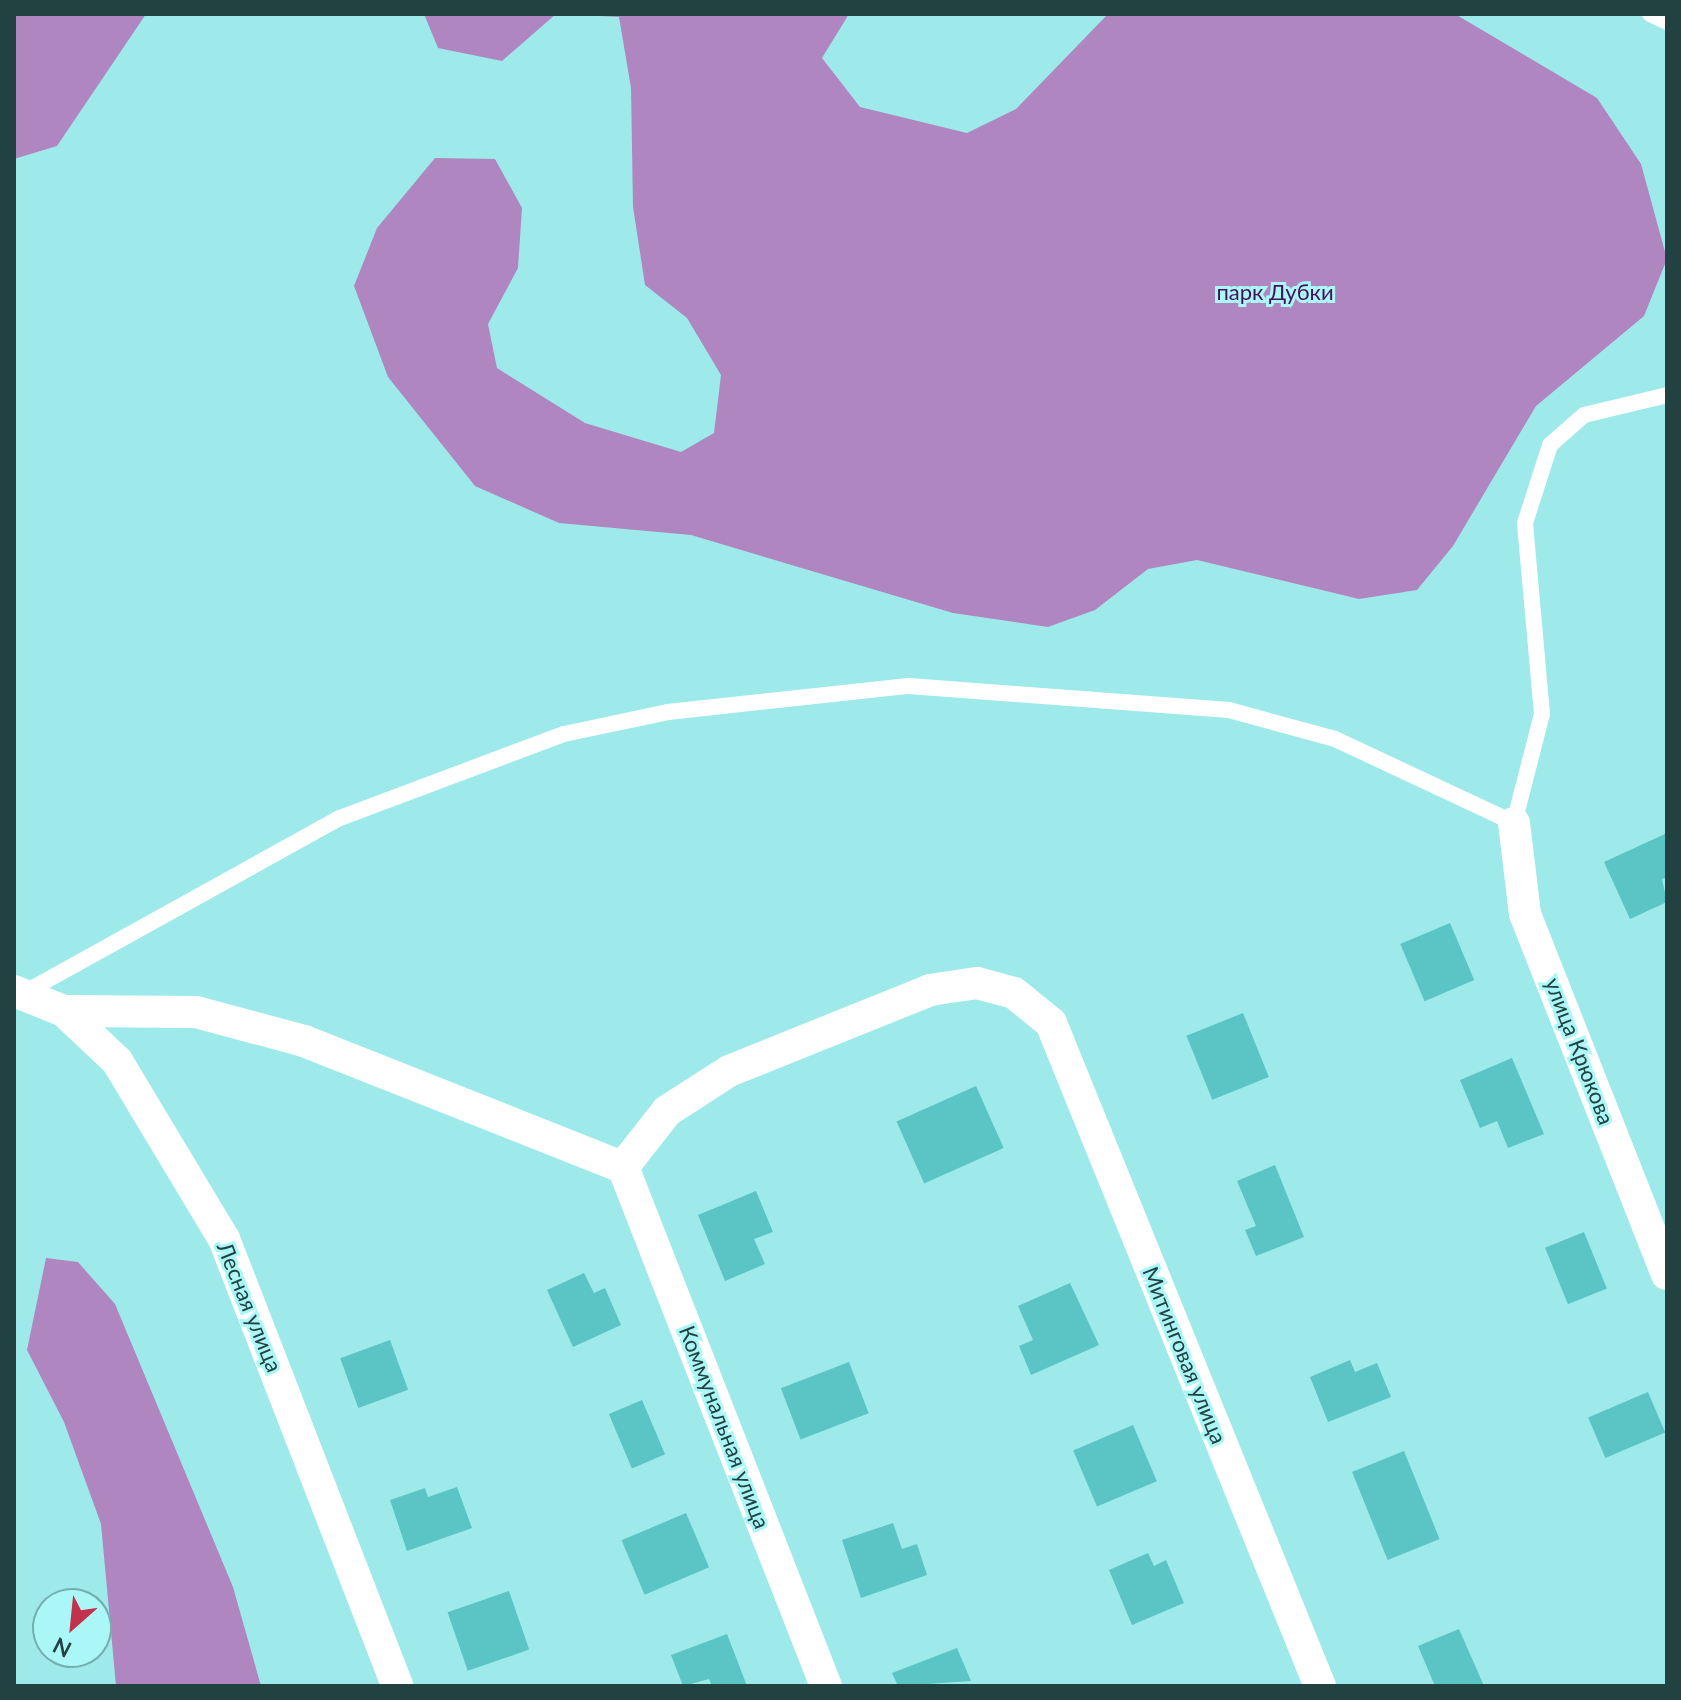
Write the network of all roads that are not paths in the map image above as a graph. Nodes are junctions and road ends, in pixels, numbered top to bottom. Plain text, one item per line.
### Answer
1 (1650, 14) edge
2 (1667, 22) edge
3 (1667, 395) edge
4 (1514, 823) junction
5 (18, 993) edge
6 (64, 1011) junction
7 (623, 1167) junction
8 (1667, 1274) edge
9 (397, 1686) edge
10 (826, 1686) edge
11 (1320, 1686) edge

1 - 2 lane
3 - 4 lane
4 - 5 lane
4 - 8 street, улица Крюкова
5 - 6 street, Лесная улица
6 - 7 street
6 - 9 street, Лесная улица
7 - 10 street, Коммунальная улица
7 - 11 street, Митинговая улица

